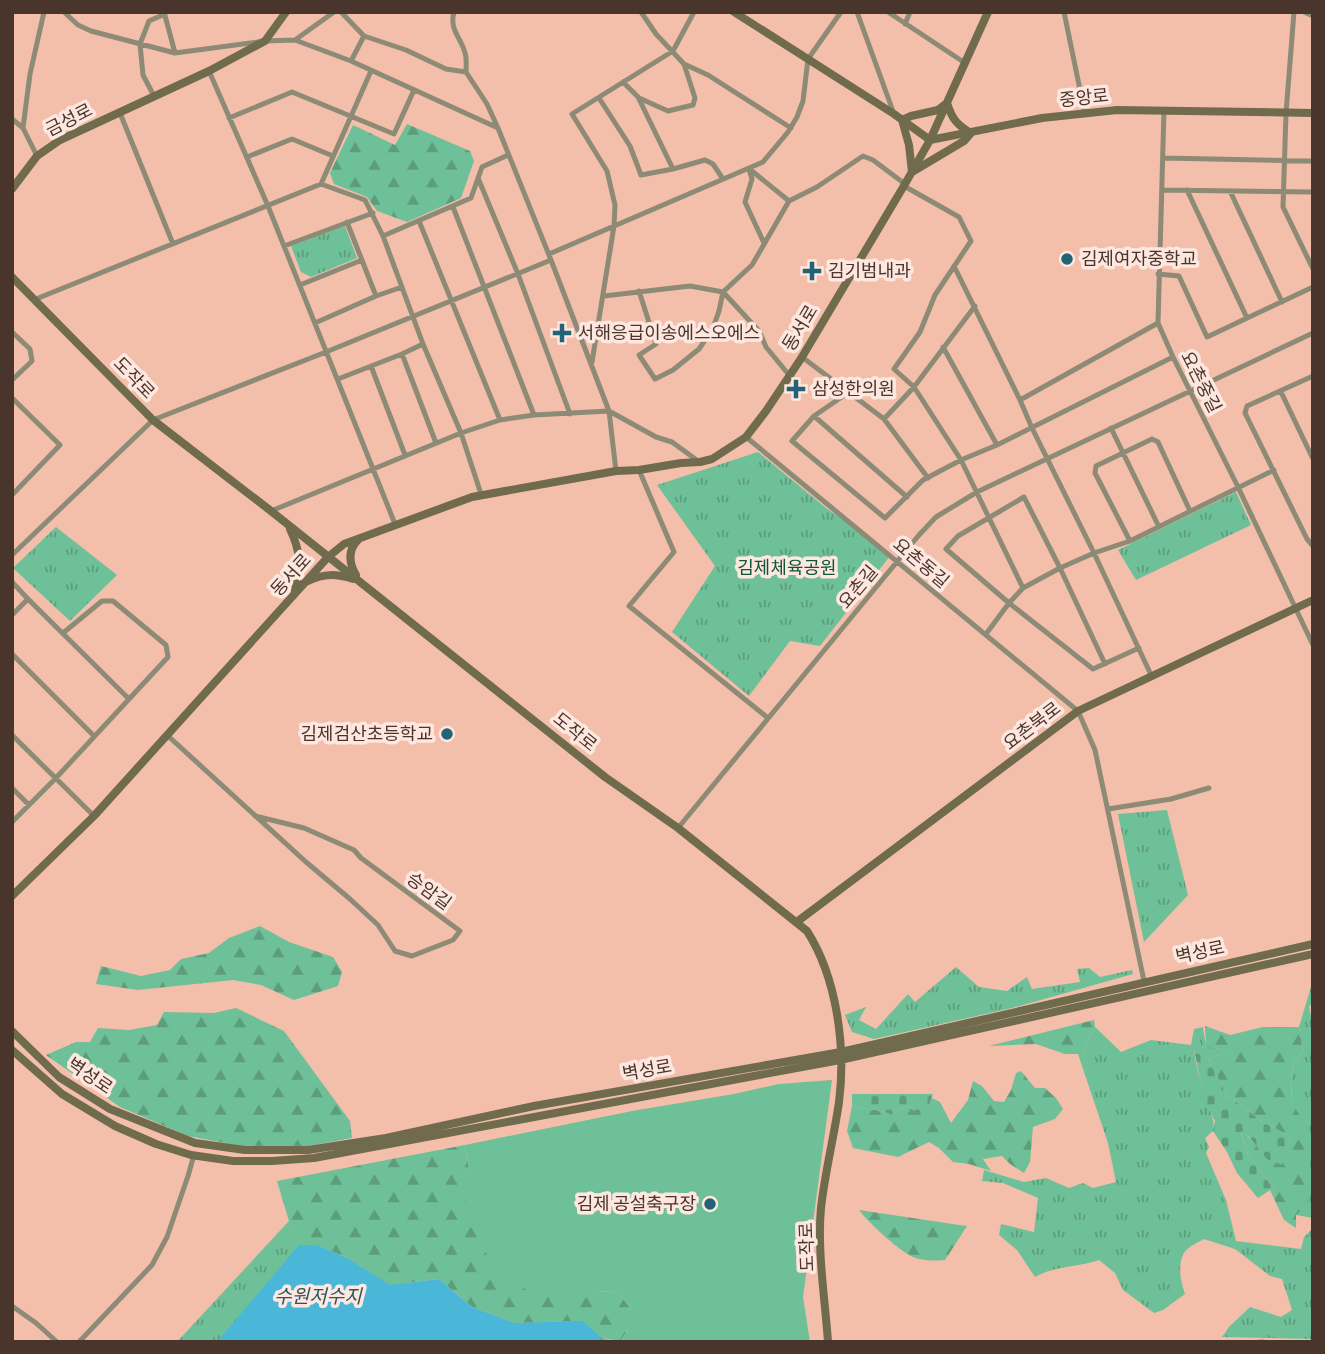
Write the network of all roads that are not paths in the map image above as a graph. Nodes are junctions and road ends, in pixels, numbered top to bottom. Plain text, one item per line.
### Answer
1 (44, 12) edge
2 (64, 12) edge
3 (286, 12) edge
4 (334, 12) edge
5 (341, 12) edge
6 (454, 12) edge
7 (641, 12) edge
8 (694, 12) edge
9 (734, 12) edge
10 (841, 12) edge
11 (857, 12) edge
12 (888, 12) edge
13 (910, 12) edge
14 (988, 12) edge
15 (1065, 12) edge
16 (1294, 12) edge
17 (1304, 12) edge
18 (165, 13) edge
19 (1313, 16) edge
20 (905, 24) junction
21 (364, 36) junction
22 (295, 40) junction
23 (265, 41) junction
24 (140, 44) junction
25 (673, 51) junction
26 (175, 53) junction
27 (808, 59) junction
28 (351, 61) junction
29 (684, 64) junction
30 (965, 64) junction
31 (209, 71) junction
32 (370, 71) junction
33 (466, 72) junction
34 (623, 82) junction
35 (414, 90) junction
36 (154, 96) junction
37 (599, 98) junction
38 (639, 98) junction
39 (947, 103) junction
40 (1164, 110) junction
41 (120, 113) junction
42 (1286, 113) junction
43 (1313, 113) edge
44 (1085, 114) junction
45 (351, 117) junction
46 (898, 117) junction
47 (229, 118) junction
48 (12, 119) edge
49 (23, 128) junction
50 (498, 128) junction
51 (791, 128) junction
52 (971, 133) junction
53 (930, 140) junction
54 (508, 155) junction
55 (37, 156) junction
56 (333, 156) junction
57 (247, 157) junction
58 (1163, 158) junction
59 (1284, 160) junction
60 (1313, 161) edge
61 (673, 169) junction
62 (749, 169) junction
63 (912, 172) junction
64 (478, 178) junction
65 (723, 179) junction
66 (321, 184) junction
67 (904, 185) junction
68 (12, 190) edge
69 (1162, 190) junction
70 (1187, 190) junction
71 (1230, 191) junction
72 (1284, 191) junction
73 (1313, 192) edge
74 (789, 201) junction
75 (268, 206) junction
76 (453, 207) junction
77 (373, 214) junction
78 (419, 221) junction
79 (347, 222) junction
80 (614, 226) junction
81 (383, 236) junction
82 (764, 243) junction
83 (173, 244) junction
84 (284, 246) junction
85 (550, 257) junction
86 (362, 260) junction
87 (954, 266) junction
88 (1313, 269) edge
89 (518, 274) junction
90 (1158, 274) junction
91 (12, 276) edge
92 (300, 285) junction
93 (402, 287) junction
94 (1313, 287) edge
95 (485, 288) junction
96 (639, 291) junction
97 (723, 292) junction
98 (376, 296) junction
99 (604, 296) junction
100 (36, 299) junction
101 (451, 300) junction
102 (1282, 302) junction
103 (975, 306) junction
104 (413, 315) junction
105 (1247, 318) junction
106 (314, 323) junction
107 (1158, 323) junction
108 (12, 332) edge
109 (1313, 333) edge
110 (424, 344) junction
111 (943, 347) junction
112 (326, 352) junction
113 (402, 354) junction
114 (802, 357) junction
115 (1172, 357) junction
116 (592, 364) junction
117 (371, 366) junction
118 (789, 375) junction
119 (1313, 376) edge
120 (338, 379) junction
121 (12, 380) edge
122 (914, 387) junction
123 (1191, 390) junction
124 (1281, 392) junction
125 (849, 393) junction
126 (12, 398) edge
127 (1020, 400) junction
128 (609, 411) junction
129 (570, 414) junction
130 (534, 415) junction
131 (814, 416) junction
132 (500, 419) junction
133 (884, 419) junction
134 (153, 420) junction
135 (1032, 428) junction
136 (1111, 428) junction
137 (461, 433) junction
138 (746, 437) junction
139 (436, 443) junction
140 (997, 445) junction
141 (1123, 453) junction
142 (405, 455) junction
143 (1047, 458) junction
144 (1313, 459) edge
145 (961, 460) junction
146 (699, 462) junction
147 (373, 468) junction
148 (639, 470) junction
149 (1274, 470) junction
150 (616, 471) junction
151 (928, 478) junction
152 (1238, 487) junction
153 (13, 491) edge
154 (977, 492) junction
155 (481, 494) junction
156 (907, 497) junction
157 (271, 511) junction
158 (1190, 511) junction
159 (989, 518) junction
160 (395, 524) junction
161 (289, 526) junction
162 (1159, 527) junction
163 (361, 537) junction
164 (1130, 541) junction
165 (1313, 546) edge
166 (1094, 554) junction
167 (12, 555) edge
168 (328, 557) junction
169 (897, 561) junction
170 (1060, 568) junction
171 (359, 581) junction
172 (12, 582) edge
173 (304, 583) junction
174 (1023, 588) junction
175 (295, 593) junction
176 (28, 599) junction
177 (1313, 600) edge
178 (1009, 603) junction
179 (1295, 609) junction
180 (12, 615) edge
181 (63, 633) junction
182 (986, 634) junction
183 (1313, 645) edge
184 (1139, 648) junction
185 (12, 654) edge
186 (1105, 664) junction
187 (1152, 677) junction
188 (128, 698) junction
189 (1078, 711) junction
190 (768, 718) junction
191 (12, 735) edge
192 (167, 735) junction
193 (94, 736) junction
194 (55, 779) junction
195 (12, 788) edge
196 (1209, 788) dead end
197 (29, 805) junction
198 (1108, 809) junction
199 (94, 816) junction
200 (255, 816) junction
201 (12, 822) edge
202 (678, 828) junction
203 (12, 896) edge
204 (798, 922) junction
205 (1313, 944) edge
206 (1313, 954) edge
207 (1144, 981) junction
208 (12, 1031) edge
209 (12, 1050) edge
210 (841, 1056) junction
211 (194, 1155) junction
212 (12, 1306) edge
213 (57, 1342) edge
214 (79, 1342) edge
215 (828, 1342) edge

1 - 49 street
2 - 24 street
3 - 23 main road, 금성로
4 - 22 street
5 - 21 street
6 - 33 street
7 - 25 street
8 - 25 street
9 - 27 main road
10 - 27 street
11 - 46 street
12 - 20 street
13 - 20 street
14 - 30 main road, 동서로
15 - 44 street
16 - 42 street
17 - 19 street
18 - 24 street
18 - 26 street
20 - 30 street
21 - 28 street
21 - 33 street
22 - 23 street
22 - 28 street
23 - 26 street
23 - 31 main road, 금성로
24 - 26 street
24 - 36 street
25 - 29 street
25 - 34 street
27 - 46 main road
27 - 51 street
28 - 32 street
29 - 38 street
29 - 51 street
30 - 39 main road, 동서로
31 - 36 main road, 금성로
31 - 47 street
32 - 35 street
32 - 45 street
33 - 50 street
34 - 37 street
34 - 38 street
35 - 45 street
35 - 50 street
36 - 41 main road, 금성로
37 - 61 street
37 - 80 street
38 - 61 street
39 - 46 main road
39 - 52 main road
39 - 53 main road, 동서로
40 - 42 main road, 중앙로
40 - 44 main road, 중앙로
40 - 58 street, 요촌중길
41 - 55 main road, 금성로
41 - 83 street
42 - 43 main road, 중앙로
42 - 59 street
44 - 52 main road, 중앙로
45 - 47 street
45 - 56 street
46 - 53 main road
46 - 63 main road
47 - 57 street
48 - 49 street
49 - 55 street
50 - 54 street
51 - 62 street
52 - 53 main road, 중앙로
52 - 63 main road
53 - 63 main road, 동서로
54 - 64 street
54 - 85 street
55 - 68 main road, 금성로
56 - 57 street
56 - 66 street
57 - 75 street
58 - 59 street
58 - 69 street, 요촌중길
59 - 60 street
59 - 72 street
61 - 65 street
62 - 65 street
62 - 74 street
62 - 82 street
63 - 67 main road, 동서로
64 - 76 street
64 - 89 street
65 - 80 street
66 - 75 street
66 - 77 street
67 - 74 street
67 - 87 street
67 - 114 main road, 동서로
69 - 70 street
69 - 90 street, 요촌중길
70 - 71 street
70 - 105 street
71 - 72 street
71 - 102 street
72 - 73 street
72 - 88 street
74 - 82 street
75 - 83 street
75 - 84 street
76 - 78 street
76 - 95 street
77 - 79 street
77 - 81 street
78 - 81 street
78 - 101 street
79 - 84 street
79 - 86 street
80 - 85 street
80 - 99 street
81 - 93 street
82 - 97 street
83 - 100 street
84 - 92 street
85 - 89 street
85 - 116 street
86 - 92 street
86 - 98 street
87 - 103 street
87 - 122 street
89 - 95 street
89 - 129 street
90 - 105 street
90 - 107 street, 요촌중길
91 - 100 main road, 도작로
92 - 106 street
93 - 98 street
93 - 104 street
94 - 102 street
95 - 101 street
95 - 130 street
96 - 97 street
96 - 97 street
96 - 99 street
97 - 118 street
98 - 106 street
99 - 116 street
100 - 134 main road, 도작로
101 - 104 street
101 - 132 street
102 - 105 street
103 - 111 street
103 - 127 street
104 - 110 street
104 - 112 street
106 - 112 street
107 - 115 street, 요촌중길
107 - 127 street
108 - 121 street
109 - 123 street, 요촌길
110 - 113 street
110 - 137 street
111 - 122 street
111 - 140 street
112 - 120 street
112 - 134 street
113 - 117 street
113 - 139 street
114 - 118 main road, 동서로
114 - 125 street
115 - 123 street, 요촌중길
115 - 135 street
116 - 128 street
117 - 120 street
117 - 142 street
118 - 138 main road, 동서로
119 - 124 street
120 - 147 street
122 - 133 street
122 - 145 street
123 - 136 street, 요촌길
123 - 152 street, 요촌중길
124 - 144 street
124 - 149 street
125 - 131 street
125 - 133 street
126 - 153 street
127 - 135 street
128 - 129 street
128 - 146 street
128 - 150 street
129 - 130 street
130 - 132 street
131 - 156 street
131 - 156 street
132 - 137 street
133 - 151 street
134 - 157 main road, 도작로
134 - 167 street
135 - 140 street
135 - 143 street
136 - 141 street
136 - 143 street, 요촌길
137 - 139 street
137 - 155 street
138 - 146 main road, 동서로
138 - 169 street, 요촌동길
139 - 142 street
140 - 145 street
141 - 158 street
141 - 162 street
141 - 164 street
142 - 147 street
143 - 154 street, 요촌길
143 - 166 street
145 - 151 street
145 - 154 street
146 - 148 main road, 동서로
147 - 157 street
147 - 160 street
148 - 150 main road, 동서로
148 - 190 street
149 - 152 street
149 - 165 street
150 - 155 main road, 동서로
151 - 156 street
152 - 158 street
152 - 179 street, 요촌중길
154 - 159 street
154 - 169 street, 요촌길
155 - 160 main road, 동서로
157 - 161 main road, 도작로
158 - 162 street
159 - 170 street
159 - 174 street
159 - 178 street
160 - 163 main road, 동서로
161 - 168 main road, 도작로
161 - 175 main road
162 - 164 street
163 - 168 main road, 동서로
163 - 171 main road
164 - 166 street
166 - 170 street
166 - 184 street
168 - 171 main road, 도작로
168 - 173 main road, 동서로
169 - 182 street, 요촌동길
169 - 190 street, 요촌길
170 - 174 street
170 - 186 street
171 - 173 main road
171 - 202 main road, 도작로
172 - 176 street
173 - 175 main road, 동서로
174 - 178 street
175 - 192 main road, 동서로
176 - 180 street
176 - 181 street
177 - 179 main road, 요촌북로
178 - 182 street
178 - 186 street
179 - 183 street, 요촌중길
179 - 187 main road, 요촌북로
181 - 188 street
181 - 188 street
182 - 189 street, 요촌동길
184 - 186 street
184 - 187 street
185 - 193 street
187 - 189 main road, 요촌북로
188 - 193 street
189 - 198 street
189 - 204 main road, 요촌북로
190 - 202 street, 요촌길
191 - 194 street
192 - 199 main road, 동서로
192 - 200 street, 승암길
193 - 194 street
194 - 197 street
194 - 199 street
195 - 197 street
196 - 198 street
197 - 201 street
198 - 207 street
199 - 203 main road, 동서로
200 - 200 street, 승암길
202 - 204 main road, 도작로
204 - 210 main road, 도작로
205 - 207 main road, 벽성로
206 - 210 main road, 벽성로
207 - 210 main road, 벽성로
208 - 210 main road, 벽성로
209 - 211 main road, 벽성로
210 - 211 main road, 벽성로
210 - 215 main road, 도작로
211 - 214 street
212 - 213 street

